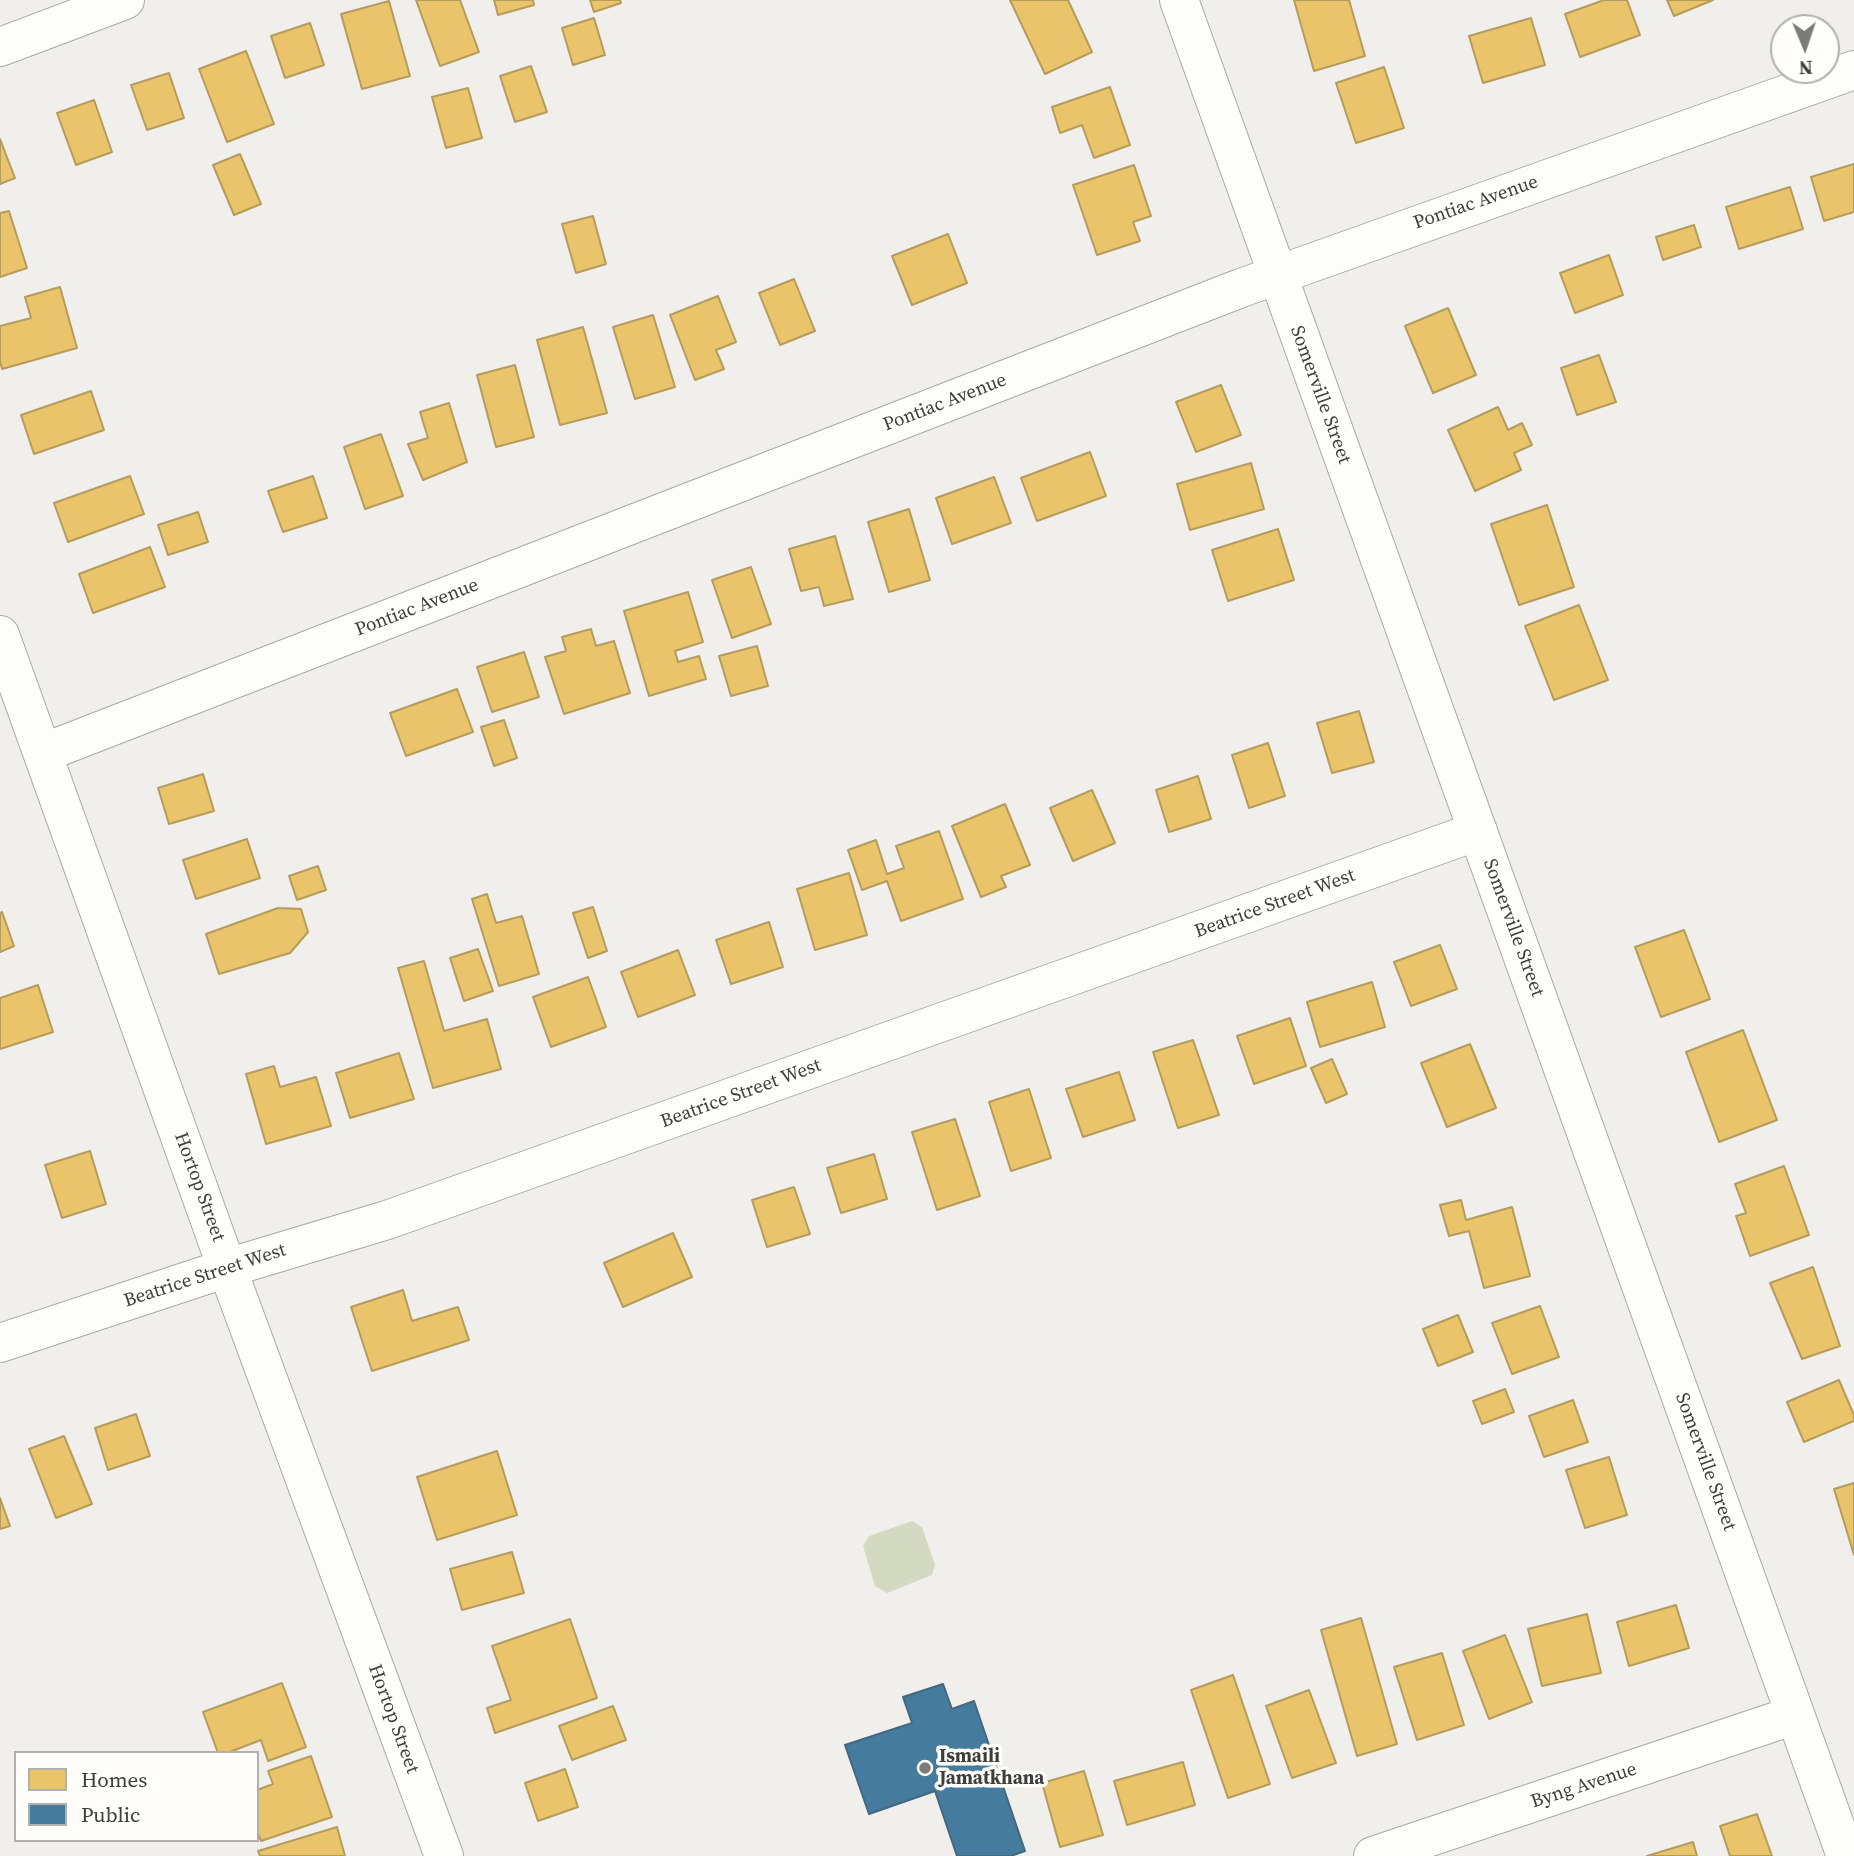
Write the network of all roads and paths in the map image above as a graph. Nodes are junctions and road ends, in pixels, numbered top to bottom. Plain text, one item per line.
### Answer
1 (125, 0) edge
2 (1179, 0) edge
3 (0, 47) edge
4 (1854, 70) edge
5 (1277, 275) junction
6 (0, 635) edge
7 (43, 753) junction
8 (1478, 831) junction
9 (227, 1268) junction
10 (0, 1343) edge
11 (1795, 1714) junction
12 (444, 1856) edge
13 (1373, 1856) edge
14 (1846, 1856) edge

1 - 3 street
2 - 5 street, Somerville Street
4 - 5 street, Pontiac Avenue
5 - 7 street, Pontiac Avenue
5 - 8 street, Somerville Street
6 - 7 street, Hortop Street
7 - 9 street, Hortop Street
8 - 9 street, Beatrice Street West
8 - 11 street, Somerville Street
9 - 10 street, Beatrice Street West
9 - 12 street, Hortop Street
11 - 13 street, Byng Avenue
11 - 14 street, Somerville Street

